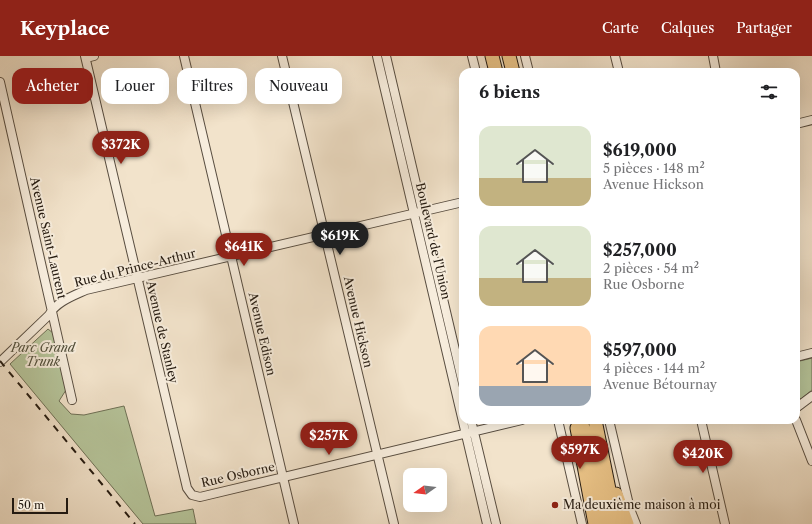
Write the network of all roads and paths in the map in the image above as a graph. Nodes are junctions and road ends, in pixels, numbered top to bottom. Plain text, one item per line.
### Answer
1 (184, 56) edge
2 (282, 56) edge
3 (377, 56) edge
4 (386, 56) edge
5 (472, 56) edge
6 (492, 56) edge
7 (509, 56) edge
8 (525, 56) edge
9 (615, 56) edge
10 (713, 56) edge
11 (88, 57) edge
12 (475, 68) edge
13 (495, 68) edge
14 (512, 68) edge
15 (528, 68) edge
16 (618, 68) edge
17 (715, 68) edge
18 (0, 82) edge
19 (812, 120) edge
20 (800, 123) edge
21 (459, 203) edge
22 (423, 211) junction
23 (414, 213) junction
24 (325, 234) junction
25 (232, 256) junction
26 (137, 278) junction
27 (52, 311) junction
28 (812, 353) edge
29 (800, 355) edge
30 (0, 362) edge
31 (459, 367) edge
32 (459, 389) edge
33 (812, 396) edge
34 (72, 400) dead end
35 (800, 405) edge
36 (468, 424) edge
37 (471, 424) edge
38 (505, 424) edge
39 (559, 424) edge
40 (576, 424) edge
41 (581, 424) edge
42 (596, 424) edge
43 (610, 424) edge
44 (702, 424) edge
45 (798, 424) edge
46 (470, 432) junction
47 (377, 454) junction
48 (812, 461) edge
49 (605, 468) junction
50 (283, 477) junction
51 (192, 495) joint
52 (605, 523) edge
53 (294, 524) edge
54 (394, 524) edge
55 (487, 524) edge
56 (496, 524) edge
57 (582, 524) edge
58 (627, 524) edge
59 (636, 524) edge
60 (725, 524) edge

1 - 25 street, Avenue Edison
2 - 24 street, Avenue Hickson
3 - 23 street, Boulevard de l'Union
4 - 22 street, Boulevard de l'Union
5 - 12 street
6 - 13 main road
7 - 14 main road
8 - 15 street
9 - 16 street
10 - 17 street
11 - 26 street, Avenue de Stanley
18 - 27 street, Avenue Saint-Laurent
19 - 20 street
21 - 22 street, Rue du Prince-Arthur
22 - 23 street, Rue du Prince-Arthur
22 - 31 street, Boulevard de l'Union
23 - 24 street, Rue du Prince-Arthur
23 - 32 street, Boulevard de l'Union
24 - 25 street, Rue du Prince-Arthur
24 - 47 street, Avenue Hickson
25 - 26 street, Rue du Prince-Arthur
25 - 50 street, Avenue Edison
26 - 27 street, Rue du Prince-Arthur
26 - 51 street, Avenue de Stanley
27 - 30 street, Rue du Prince-Arthur
27 - 34 street, Avenue Saint-Laurent
28 - 29 street
33 - 35 street
36 - 46 street, Boulevard de l'Union
37 - 46 street, Boulevard de l'Union
38 - 46 street, Rue Osborne
39 - 57 street
40 - 52 main road
41 - 52 main road
42 - 49 main road
43 - 59 street
44 - 60 street
45 - 48 street
46 - 47 street, Rue Osborne
46 - 55 street, Boulevard de l'Union
46 - 56 street, Boulevard de l'Union
47 - 50 street, Rue Osborne
47 - 54 street, Avenue Hickson
49 - 52 main road
49 - 58 main road
50 - 51 street, Rue Osborne
50 - 53 street, Avenue Edison

